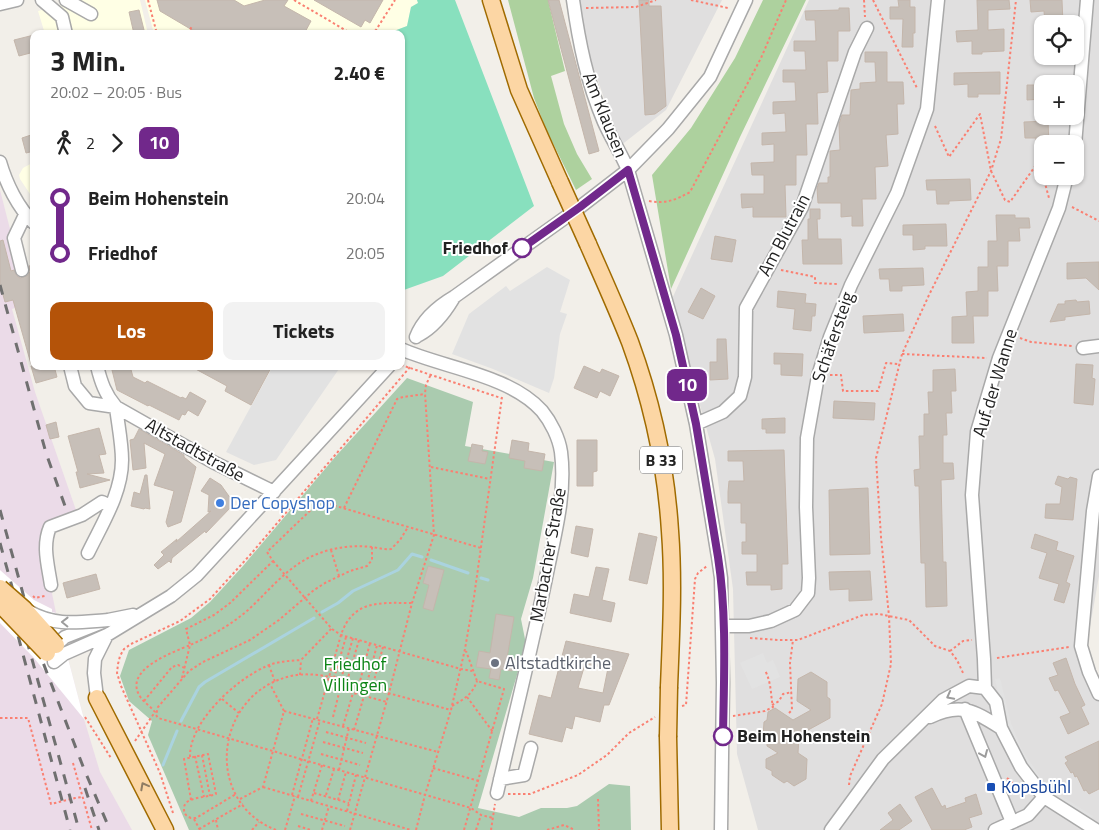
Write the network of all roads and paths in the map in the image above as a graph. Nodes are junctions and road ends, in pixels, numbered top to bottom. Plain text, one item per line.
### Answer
1 (17, 0) edge
2 (42, 0) edge
3 (66, 0) edge
4 (148, 0) edge
5 (294, 0) edge
6 (395, 0) edge
7 (491, 0) edge
8 (644, 0) edge
9 (656, 0) edge
10 (691, 0) edge
11 (746, 0) edge
12 (786, 0) edge
13 (864, 0) edge
14 (938, 0) edge
15 (1016, 0) edge
16 (1087, 0) edge
17 (0, 4) edge
18 (574, 4) edge
19 (644, 4) junction
20 (741, 13) junction
21 (91, 14) dead end
22 (192, 26) dead end
23 (867, 28) joint
24 (65, 30) edge
25 (156, 30) edge
26 (190, 30) edge
27 (345, 30) edge
28 (376, 30) edge
29 (1076, 135) edge
30 (0, 162) edge
31 (1034, 168) edge
32 (628, 170) junction
33 (991, 171) junction
34 (1046, 185) edge
35 (1065, 185) edge
36 (635, 196) junction
37 (1060, 204) junction
38 (30, 219) edge
39 (1099, 221) edge
40 (769, 268) junction
41 (22, 270) dead end
42 (851, 285) junction
43 (1008, 333) junction
44 (1099, 346) edge
45 (405, 348) edge
46 (1083, 348) joint
47 (405, 352) edge
48 (902, 354) junction
49 (999, 358) junction
50 (899, 364) junction
51 (405, 366) edge
52 (410, 367) junction
53 (71, 370) edge
54 (98, 370) edge
55 (384, 370) edge
56 (431, 374) junction
57 (818, 376) junction
58 (425, 394) junction
59 (116, 407) junction
60 (696, 424) junction
61 (431, 467) junction
62 (1099, 476) edge
63 (491, 479) junction
64 (274, 492) junction
65 (111, 506) junction
66 (344, 508) junction
67 (408, 527) junction
68 (434, 535) junction
69 (372, 547) junction
70 (481, 548) junction
71 (331, 550) junction
72 (88, 553) dead end
73 (718, 557) junction
74 (273, 561) junction
75 (285, 574) junction
76 (339, 576) junction
77 (51, 586) dead end
78 (0, 588) edge
79 (306, 598) junction
80 (412, 603) junction
81 (0, 604) edge
82 (24, 609) junction
83 (142, 613) junction
84 (889, 616) junction
85 (108, 620) junction
86 (723, 626) junction
87 (749, 626) junction
88 (332, 629) junction
89 (107, 635) junction
90 (341, 635) junction
91 (346, 637) junction
92 (353, 638) junction
93 (983, 638) junction
94 (359, 640) junction
95 (793, 640) junction
96 (370, 644) junction
97 (377, 645) junction
98 (190, 646) junction
99 (1081, 646) junction
100 (383, 647) junction
101 (465, 649) junction
102 (400, 651) junction
103 (950, 651) junction
104 (53, 653) junction
105 (984, 659) junction
106 (301, 660) junction
107 (269, 665) junction
108 (184, 668) junction
109 (461, 670) junction
110 (765, 670) dead end
111 (472, 671) junction
112 (300, 675) junction
113 (330, 677) junction
114 (965, 677) dead end
115 (334, 678) junction
116 (181, 680) junction
117 (341, 680) junction
118 (477, 681) junction
119 (275, 682) junction
120 (347, 682) junction
121 (270, 684) junction
122 (359, 685) junction
123 (366, 687) junction
124 (335, 688) dead end
125 (372, 688) junction
126 (984, 688) junction
127 (340, 689) junction
128 (792, 692) junction
129 (353, 693) junction
130 (389, 693) junction
131 (1099, 694) edge
132 (364, 696) junction
133 (467, 697) junction
134 (97, 698) joint
135 (221, 698) junction
136 (144, 701) junction
137 (387, 702) junction
138 (772, 705) junction
139 (452, 706) junction
140 (679, 707) dead end
141 (450, 710) junction
142 (966, 710) junction
143 (284, 711) junction
144 (156, 712) junction
145 (239, 712) junction
146 (789, 713) dead end
147 (659, 715) dead end
148 (723, 716) junction
149 (333, 717) dead end
150 (0, 718) edge
151 (85, 718) dead end
152 (313, 718) junction
153 (319, 720) junction
154 (922, 720) junction
155 (343, 727) junction
156 (349, 728) junction
157 (1002, 728) junction
158 (197, 729) junction
159 (354, 730) junction
160 (142, 732) junction
161 (326, 732) dead end
162 (493, 732) junction
163 (377, 736) junction
164 (228, 738) junction
165 (347, 738) junction
166 (323, 742) dead end
167 (366, 743) dead end
168 (131, 747) dead end
169 (344, 748) junction
170 (531, 748) dead end
171 (273, 751) junction
172 (438, 752) junction
173 (321, 754) dead end
174 (363, 754) dead end
175 (202, 755) junction
176 (196, 756) junction
177 (190, 757) junction
178 (110, 758) dead end
179 (302, 760) junction
180 (342, 760) junction
181 (308, 761) junction
182 (73, 763) dead end
183 (322, 765) junction
184 (360, 765) dead end
185 (432, 768) junction
186 (334, 769) junction
187 (339, 770) junction
188 (346, 772) junction
189 (356, 775) junction
190 (365, 778) junction
191 (500, 779) junction
192 (479, 781) junction
193 (263, 787) junction
194 (314, 793) junction
195 (497, 793) junction
196 (236, 794) junction
197 (425, 795) junction
198 (210, 796) junction
199 (295, 796) junction
200 (326, 796) junction
201 (82, 797) junction
202 (204, 797) junction
203 (855, 797) junction
204 (1044, 797) junction
205 (598, 799) dead end
206 (191, 800) junction
207 (239, 800) junction
208 (338, 800) junction
209 (311, 801) junction
210 (349, 803) junction
211 (243, 804) junction
212 (329, 806) junction
213 (471, 808) junction
214 (347, 811) junction
215 (173, 814) dead end
216 (301, 814) dead end
217 (355, 814) junction
218 (481, 815) junction
219 (194, 818) junction
220 (493, 818) junction
221 (216, 820) junction
222 (325, 820) junction
223 (259, 822) junction
224 (1012, 822) junction
225 (298, 826) dead end
226 (345, 826) dead end
227 (92, 830) edge
228 (166, 830) edge
229 (200, 830) edge
230 (218, 830) edge
231 (252, 830) edge
232 (276, 830) edge
233 (285, 830) edge
234 (311, 830) edge
235 (322, 830) edge
236 (350, 830) edge
237 (411, 830) edge
238 (416, 830) edge
239 (464, 830) edge
240 (476, 830) edge
241 (491, 830) edge
242 (547, 830) edge
243 (575, 830) edge
244 (599, 830) edge
245 (670, 830) edge
246 (721, 830) edge
247 (831, 830) edge
248 (994, 830) edge
249 (1096, 830) edge

1 - 17 street
2 - 24 street
3 - 21 street
4 - 25 path
5 - 27 path
6 - 28 path
7 - 245 main road, B 33, bridge
8 - 19 path
9 - 19 path
10 - 20 path
11 - 20 street
12 - 36 path
13 - 23 path
14 - 42 street, Schäfersteig
15 - 33 path
16 - 29 street
18 - 19 path
18 - 32 street, Am Klausen
20 - 32 street
22 - 26 path
23 - 40 street, Am Blutrain
30 - 38 street
31 - 33 path
32 - 36 street
32 - 45 street
33 - 48 path
34 - 37 path
35 - 37 street, Auf der Wanne
36 - 60 street
37 - 39 path
37 - 43 street, Auf der Wanne
38 - 41 street
40 - 42 path
40 - 60 street, Am Blutrain
42 - 57 street, Schäfersteig
43 - 46 path
43 - 49 street, Auf der Wanne
44 - 46 street
47 - 191 street, Marbacher Straße
48 - 49 path
48 - 50 path
49 - 93 street, Auf der Wanne
50 - 57 path
50 - 84 path
51 - 52 path
52 - 56 path
52 - 160 path
53 - 59 street
54 - 59 street, Altstadtstraße
55 - 64 street
56 - 58 path
56 - 63 path
57 - 87 street, Schäfersteig
58 - 61 path
58 - 66 path
59 - 64 street, Altstadtstraße
59 - 65 street, Altstadtstraße
60 - 73 street
61 - 63 path
61 - 68 path
62 - 99 street
63 - 70 path
64 - 83 street
65 - 72 street, Altstadtstraße
65 - 77 street
66 - 67 path
66 - 74 path
67 - 68 path
67 - 69 path
68 - 70 path
68 - 80 path
69 - 71 path
69 - 76 path
70 - 101 path
71 - 75 path
71 - 76 path
73 - 86 street
73 - 140 path
74 - 75 path
74 - 98 path
75 - 79 path
75 - 98 path
76 - 79 path
78 - 82 main road, bridge
79 - 88 path
79 - 116 path
80 - 90 path
80 - 102 path
81 - 104 main road, bridge
85 -> 82 street, bridge
82 - 104 main road, bridge
83 - 85 street
83 - 89 street
84 - 95 path
84 - 103 path
84 - 203 path
85 - 104 street, bridge
86 - 87 street, Schäfersteig
86 - 148 street
87 - 95 path
88 - 90 path
88 - 106 path
89 - 104 street
89 - 134 street
90 - 91 path
90 - 113 path
91 - 92 path
91 - 115 path
92 - 94 path
92 - 117 path
93 - 103 path
93 - 105 street, Auf der Wanne
94 - 96 path
94 - 120 path
95 - 128 path
96 - 97 path
96 - 122 path
97 - 100 path
97 - 123 path
98 - 108 path
98 - 136 path
99 - 105 path
99 - 131 street
100 - 102 path
100 - 125 path
101 - 109 path
101 - 111 path
102 - 109 path
102 - 130 path
103 - 114 path
105 - 126 street, Auf der Wanne
106 - 107 path
106 - 112 path
107 - 119 path
107 - 135 path
108 - 116 path
108 - 136 path
109 - 111 path
109 - 139 path
110 - 138 path
111 - 118 path
112 - 113 path
112 - 119 path
113 - 115 path
113 - 153 path
115 - 117 path
116 - 144 path
117 - 120 path
118 - 133 path
118 - 162 path
119 - 121 path
120 - 122 path
121 - 143 path
121 - 145 path
122 - 123 path
123 - 125 path
124 - 127 path
125 - 130 path
126 -> 154 street
126 - 157 street
127 - 129 path
127 - 149 path
128 - 138 path
128 - 146 path
129 - 132 path
129 - 155 path
130 - 137 path
130 - 141 path
132 - 137 path
132 - 159 path
133 - 139 path
133 - 162 path
228 -> 134 main road
135 - 145 path
135 - 158 path
136 - 144 path
137 - 163 path
138 - 148 path
139 - 141 path
141 - 172 path
142 - 154 street
142 - 157 street
142 -> 224 street
143 - 152 path
143 - 171 path
144 - 158 path
144 - 160 path
145 - 164 path
147 - 195 path
148 - 246 street
150 - 201 path
151 - 178 path
152 - 153 path
152 - 179 path
153 - 155 path
153 - 181 path
154 - 203 street
155 - 156 path
156 - 159 path
156 - 165 path
157 - 204 street
158 - 164 path
158 - 177 path
159 - 163 path
160 - 168 path
160 - 215 path
161 - 165 path
162 - 192 path
163 - 172 path
163 - 190 path
164 - 171 path
164 - 196 path
165 - 167 path
165 - 169 path
166 - 169 path
169 - 174 path
169 - 180 path
170 - 191 street
171 - 179 path
171 - 193 path
172 - 185 path
173 - 180 path
175 - 176 path
175 - 198 path
175 - 198 path
176 - 177 path
176 - 202 path
177 - 206 path
179 - 181 path
179 - 199 path
180 - 184 path
180 - 187 path
181 - 183 path
181 - 199 path
182 - 201 path
183 - 186 path
183 - 194 path
185 - 192 path
185 - 197 path
186 - 187 path
186 - 200 path
187 - 188 path
188 - 189 path
188 - 208 path
189 - 190 path
189 - 210 path
190 - 197 path
190 - 217 path
191 - 195 street, Marbacher Straße
192 - 213 path
193 - 199 path
193 - 207 path
194 - 200 path
194 - 209 path
195 - 220 path
196 - 207 path
196 - 219 path
197 - 213 path
197 - 238 path
198 - 202 path
199 - 209 path
199 - 233 path
200 - 208 path
201 - 227 path
202 - 206 path
203 - 247 street
204 - 224 street
204 - 249 street
205 - 244 path
206 - 219 path
207 - 211 path
208 - 210 path
209 - 212 path
210 - 214 path
211 - 221 path
211 - 223 path
212 - 214 path
212 - 222 path
213 - 218 path
213 - 239 path
214 - 217 path
216 - 222 path
217 - 236 path
217 - 237 path
218 - 220 path
218 - 240 path
219 - 229 path
220 - 241 path
221 - 229 path
221 - 230 path
222 - 226 path
222 - 235 path
223 - 231 path
223 - 232 path
224 - 248 street
225 - 234 path
242 - 243 path

